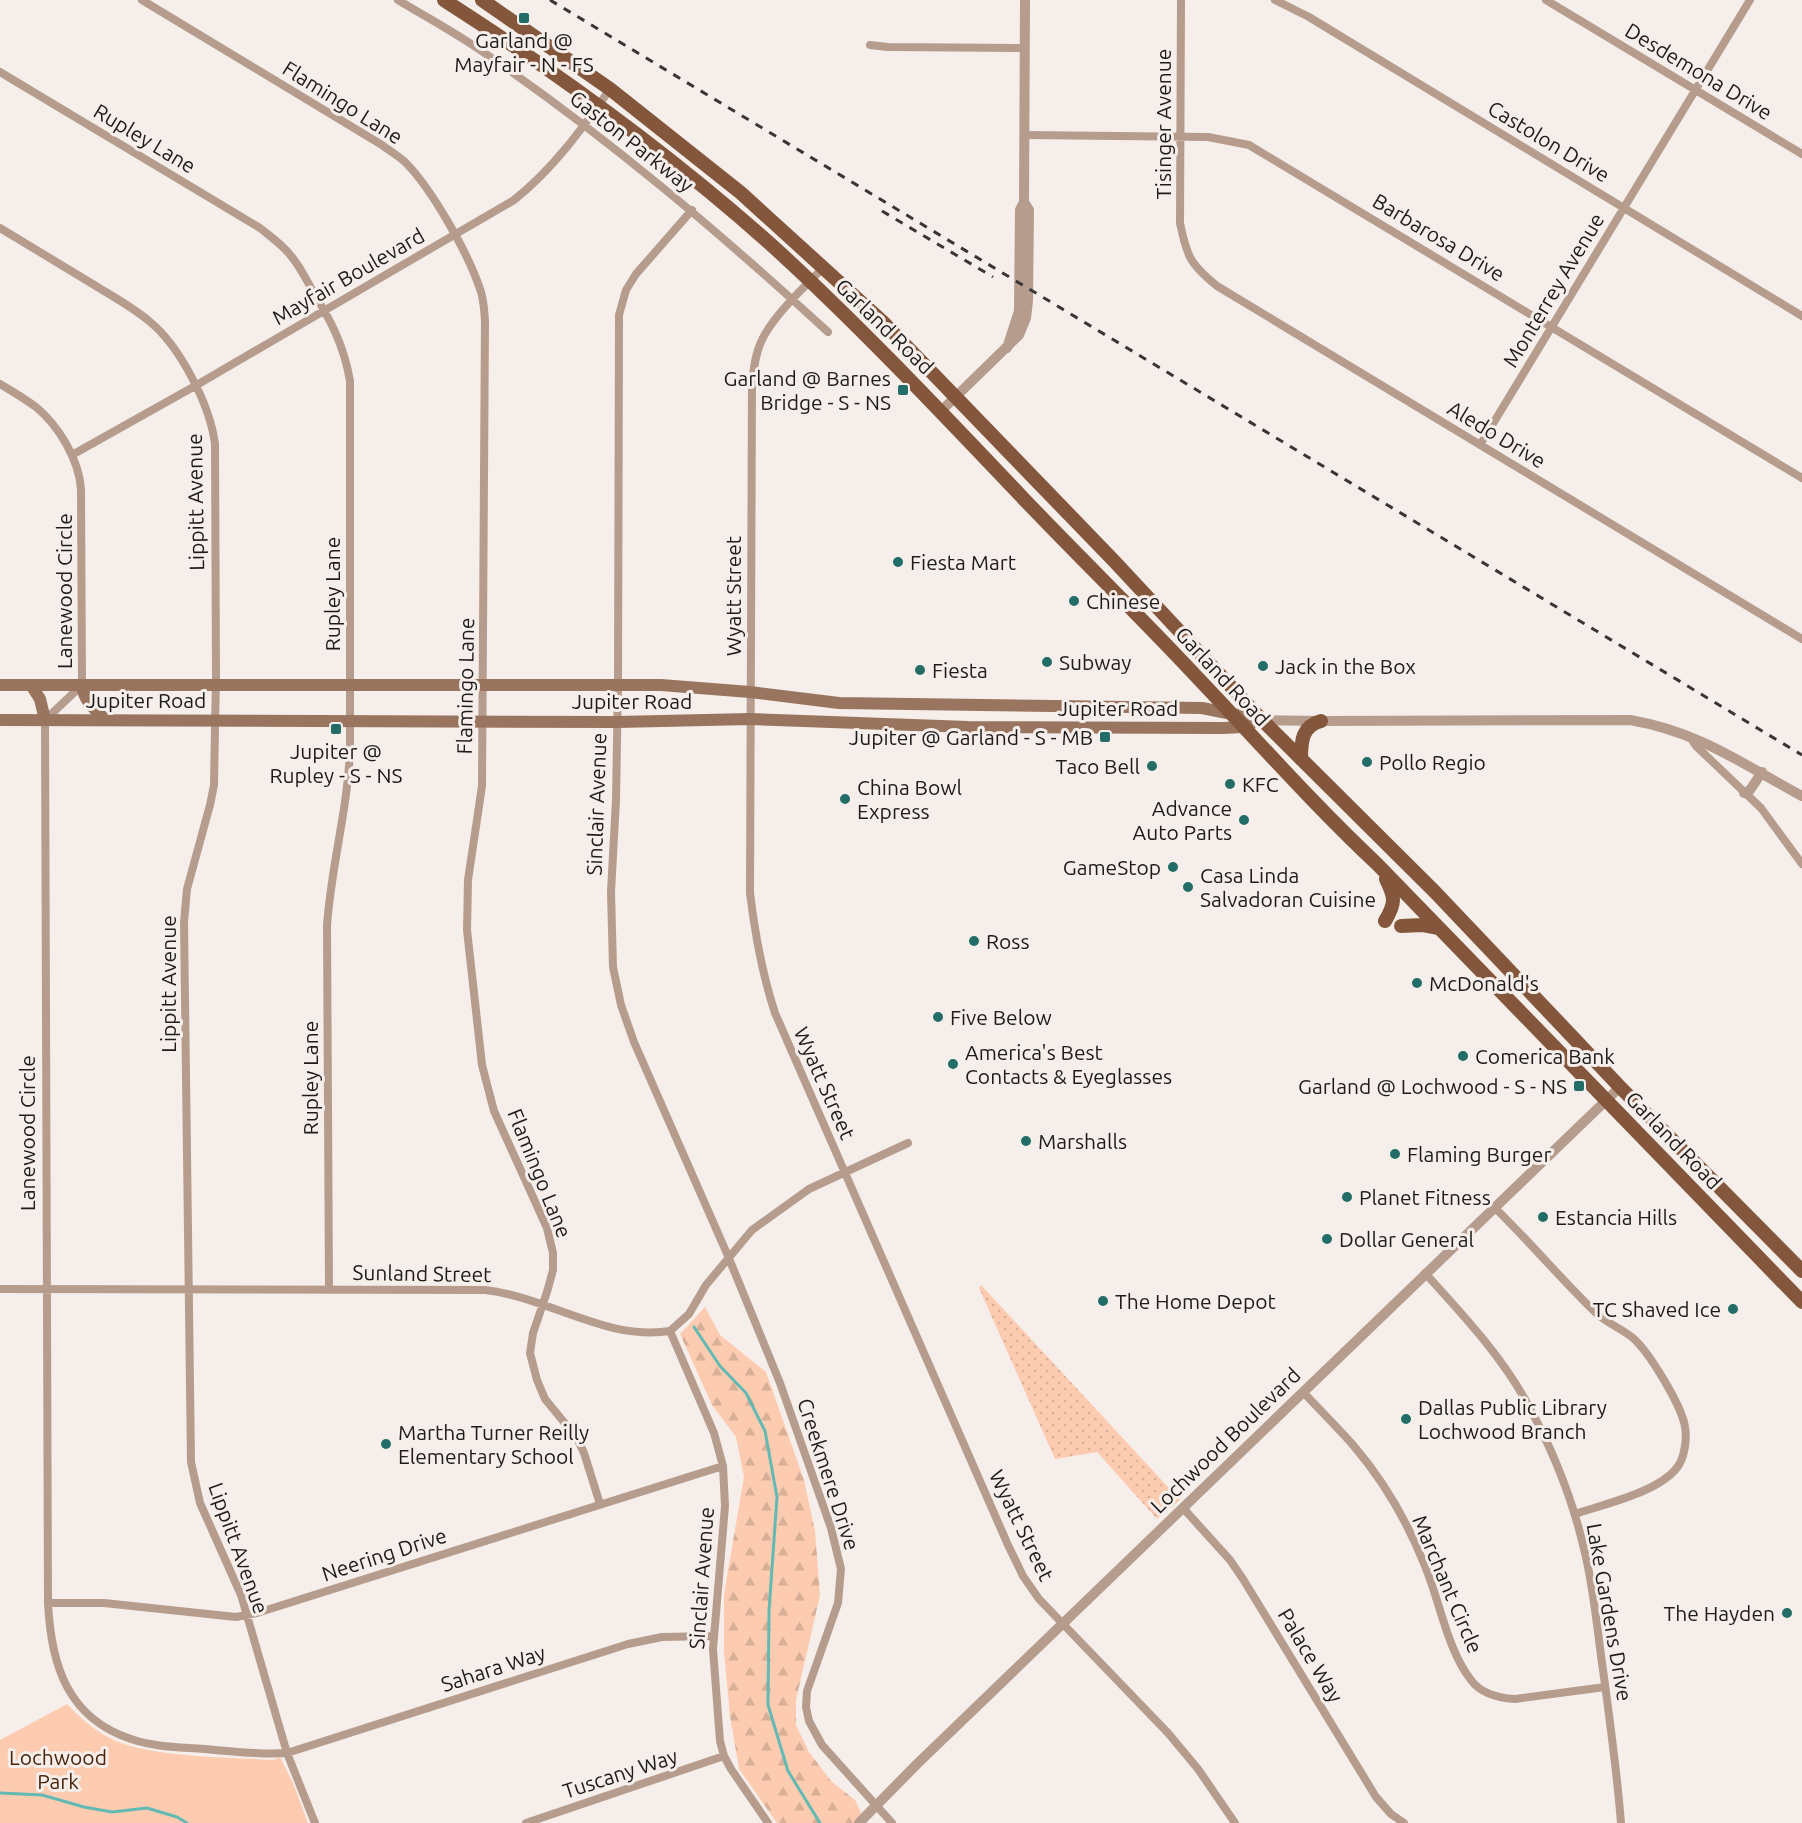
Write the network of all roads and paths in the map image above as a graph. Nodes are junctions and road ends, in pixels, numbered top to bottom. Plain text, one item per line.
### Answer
1 (142, 0) edge
2 (398, 0) edge
3 (444, 0) edge
4 (482, 0) edge
5 (1025, 0) edge
6 (1181, 0) edge
7 (1275, 0) edge
8 (1546, 0) edge
9 (1750, 0) edge
10 (870, 45) dead end
11 (1025, 48) junction
12 (0, 72) edge
13 (610, 89) junction
14 (1696, 90) junction
15 (598, 106) junction
16 (584, 126) junction
17 (1024, 135) junction
18 (1180, 136) junction
19 (1802, 154) edge
20 (1624, 207) junction
21 (692, 210) junction
22 (0, 228) edge
23 (455, 235) junction
24 (1185, 248) joint
25 (824, 267) junction
26 (809, 281) junction
27 (793, 300) junction
28 (324, 310) junction
29 (1802, 316) edge
30 (1553, 326) junction
31 (828, 332) dead end
32 (0, 384) edge
33 (195, 386) junction
34 (956, 396) junction
35 (941, 411) junction
36 (1480, 445) junction
37 (72, 455) junction
38 (1802, 478) edge
39 (1036, 481) junction
40 (1021, 496) junction
41 (1134, 582) junction
42 (1118, 596) junction
43 (1802, 639) edge
44 (216, 684) junction
45 (350, 684) junction
46 (484, 684) junction
47 (618, 684) junction
48 (0, 685) edge
49 (30, 685) junction
50 (82, 685) junction
51 (750, 693) junction
52 (879, 704) junction
53 (1064, 707) junction
54 (1229, 712) junction
55 (105, 719) junction
56 (215, 719) junction
57 (750, 719) junction
58 (0, 720) edge
59 (45, 720) junction
60 (484, 720) junction
61 (1262, 720) junction
62 (350, 721) junction
63 (1321, 721) junction
64 (617, 722) junction
65 (884, 725) junction
66 (1075, 727) junction
67 (1243, 727) junction
68 (1689, 735) junction
69 (1301, 759) junction
70 (1759, 770) junction
71 (1744, 793) junction
72 (1802, 796) edge
73 (1377, 864) junction
74 (1802, 864) edge
75 (1385, 921) dead end
76 (1401, 926) dead end
77 (1439, 928) junction
78 (1620, 1087) junction
79 (1605, 1100) junction
80 (908, 1143) dead end
81 (844, 1171) junction
82 (1494, 1207) junction
83 (1764, 1232) junction
84 (1749, 1247) junction
85 (728, 1256) junction
86 (1802, 1271) edge
87 (1425, 1273) junction
88 (0, 1288) edge
89 (46, 1288) junction
90 (189, 1290) junction
91 (329, 1290) junction
92 (1802, 1302) edge
93 (542, 1304) junction
94 (670, 1331) junction
95 (1303, 1392) junction
96 (723, 1466) junction
97 (600, 1504) junction
98 (1183, 1508) junction
99 (1575, 1514) junction
100 (48, 1603) junction
101 (247, 1615) junction
102 (1063, 1624) junction
103 (713, 1636) junction
104 (1605, 1687) junction
105 (286, 1753) junction
106 (724, 1756) junction
107 (876, 1806) junction
108 (315, 1823) edge
109 (526, 1823) edge
110 (768, 1823) edge
111 (859, 1823) edge
112 (892, 1823) edge
113 (1234, 1823) edge
114 (1404, 1823) edge
115 (1621, 1823) edge

1 - 23 street, Flamingo Lane
2 - 16 street, Gaston Parkway
3 - 15 main road, Garland Road
4 - 13 main road, Garland Road
5 - 11 street
6 - 18 street, Tisinger Avenue
7 - 20 street, Castolon Drive
8 - 14 street, Desdemona Drive
9 - 14 street, Monterrey Avenue
10 - 11 street
11 - 17 street
12 - 28 street, Rupley Lane
13 - 15 street, Mayfair Boulevard
13 - 25 main road, Garland Road
14 - 19 street, Desdemona Drive
14 - 20 street, Monterrey Avenue
15 - 16 street, Mayfair Boulevard
15 - 26 main road, Garland Road
16 - 21 street, Gaston Parkway
16 - 23 street, Mayfair Boulevard
17 - 18 street, Barbarosa Drive
17 - 34 street
18 - 24 street, Tisinger Avenue
18 - 30 street, Barbarosa Drive
20 - 29 street, Castolon Drive
20 - 30 street, Monterrey Avenue
21 - 27 street, Gaston Parkway
21 - 47 street, Sinclair Avenue
22 - 33 street, Lippitt Avenue
23 - 28 street, Mayfair Boulevard
23 - 46 street, Flamingo Lane
24 - 36 street, Aledo Drive
25 - 26 street, Wyatt Street
25 - 34 main road, Garland Road
26 - 27 street, Wyatt Street
26 - 35 main road, Garland Road
27 - 31 street, Gaston Parkway
27 - 51 street, Wyatt Street
28 - 33 street, Mayfair Boulevard
28 - 45 street, Rupley Lane
30 - 36 street, Monterrey Avenue
30 - 38 street, Barbarosa Drive
32 - 37 street, Lanewood Circle
33 - 37 street, Mayfair Boulevard
33 - 44 street, Lippitt Avenue
34 - 35 street
34 - 39 main road, Garland Road
35 - 40 main road, Garland Road
36 - 43 street, Aledo Drive
37 - 50 street, Lanewood Circle
39 - 40 main road
39 - 41 main road, Garland Road
40 - 42 main road, Garland Road
41 - 42 main road
41 - 61 main road, Garland Road
42 - 54 main road, Garland Road
44 - 45 main road, Jupiter Road
44 - 50 main road, Jupiter Road
44 - 56 street, Lippitt Avenue
45 - 46 main road, Jupiter Road
45 - 62 street, Rupley Lane
46 - 47 main road, Jupiter Road
46 - 60 street, Flamingo Lane
47 - 51 main road, Jupiter Road
47 - 64 street, Sinclair Avenue
48 - 49 main road, Jupiter Road
49 - 50 main road, Jupiter Road
49 - 59 main road
50 - 55 main road
50 - 59 street, Lanewood Circle
51 - 52 main road, Jupiter Road
51 - 57 street, Wyatt Street
52 - 53 main road, Jupiter Road
52 - 65 main road
53 - 54 main road, Jupiter Road
53 - 66 main road
54 - 61 main road, Jupiter Road
54 - 67 main road, Garland Road
55 - 56 main road, Jupiter Road
55 - 59 main road, Jupiter Road
56 - 62 main road, Jupiter Road
56 - 90 street, Lippitt Avenue
57 - 64 main road, Jupiter Road
57 - 65 main road, Jupiter Road
57 - 81 street, Wyatt Street
58 - 59 main road, Jupiter Road
59 - 89 street, Lanewood Circle
60 - 62 main road, Jupiter Road
60 - 64 main road, Jupiter Road
60 - 93 street, Flamingo Lane
61 - 63 street, Jupiter Road
61 - 67 main road, Jupiter Road
61 - 69 main road, Garland Road
62 - 91 street, Rupley Lane
63 - 68 street, Jupiter Road
63 - 69 main road
64 - 85 street, Sinclair Avenue
65 - 66 main road, Jupiter Road
66 - 67 main road, Jupiter Road
67 - 73 main road, Garland Road
68 - 70 street, Jupiter Road
68 - 71 street
69 - 78 main road, Garland Road
70 - 71 street
70 - 72 street, Jupiter Road
71 - 74 street
73 - 75 main road
73 - 77 main road, Garland Road
76 - 77 main road
77 - 79 main road, Garland Road
78 - 79 street, Lochwood Boulevard
78 - 83 main road, Garland Road
79 - 82 street, Lochwood Boulevard
79 - 84 main road, Garland Road
80 - 81 street
81 - 85 street
81 - 102 street, Wyatt Street
82 - 87 street, Lochwood Boulevard
82 - 99 street
83 - 84 main road
83 - 86 main road, Garland Road
84 - 92 main road, Garland Road
85 - 94 street
85 - 107 street, Creekmere Drive
87 - 95 street, Lochwood Boulevard
87 - 99 street, Lake Gardens Drive
88 - 89 street, Sunland Street
89 - 90 street, Sunland Street
89 - 100 street, Lanewood Circle
90 - 91 street, Sunland Street
90 - 101 street, Lippitt Avenue
91 - 93 street, Sunland Street
93 - 94 street, Sunland Street
93 - 97 street, Flamingo Lane
94 - 96 street, Sinclair Avenue
95 - 98 street, Lochwood Boulevard
95 - 104 street, Marchant Circle
96 - 97 street, Neering Drive
96 - 103 street, Sinclair Avenue
97 - 101 street, Neering Drive
98 - 102 street, Lochwood Boulevard
98 - 114 street, Palace Way
99 - 104 street, Lake Gardens Drive
100 - 101 street, Neering Drive
100 - 105 street, Lanewood Circle
101 - 105 street, Lippitt Avenue
102 - 107 street, Lochwood Boulevard
102 - 113 street, Wyatt Street
103 - 105 street, Sahara Way
103 - 106 street, Sinclair Avenue
104 - 115 street, Lake Gardens Drive
105 - 108 street, Lippitt Avenue
106 - 109 street, Tuscany Way
106 - 110 street, Sinclair Avenue
107 - 111 street, Lochwood Boulevard
107 - 112 street, Creekmere Drive

